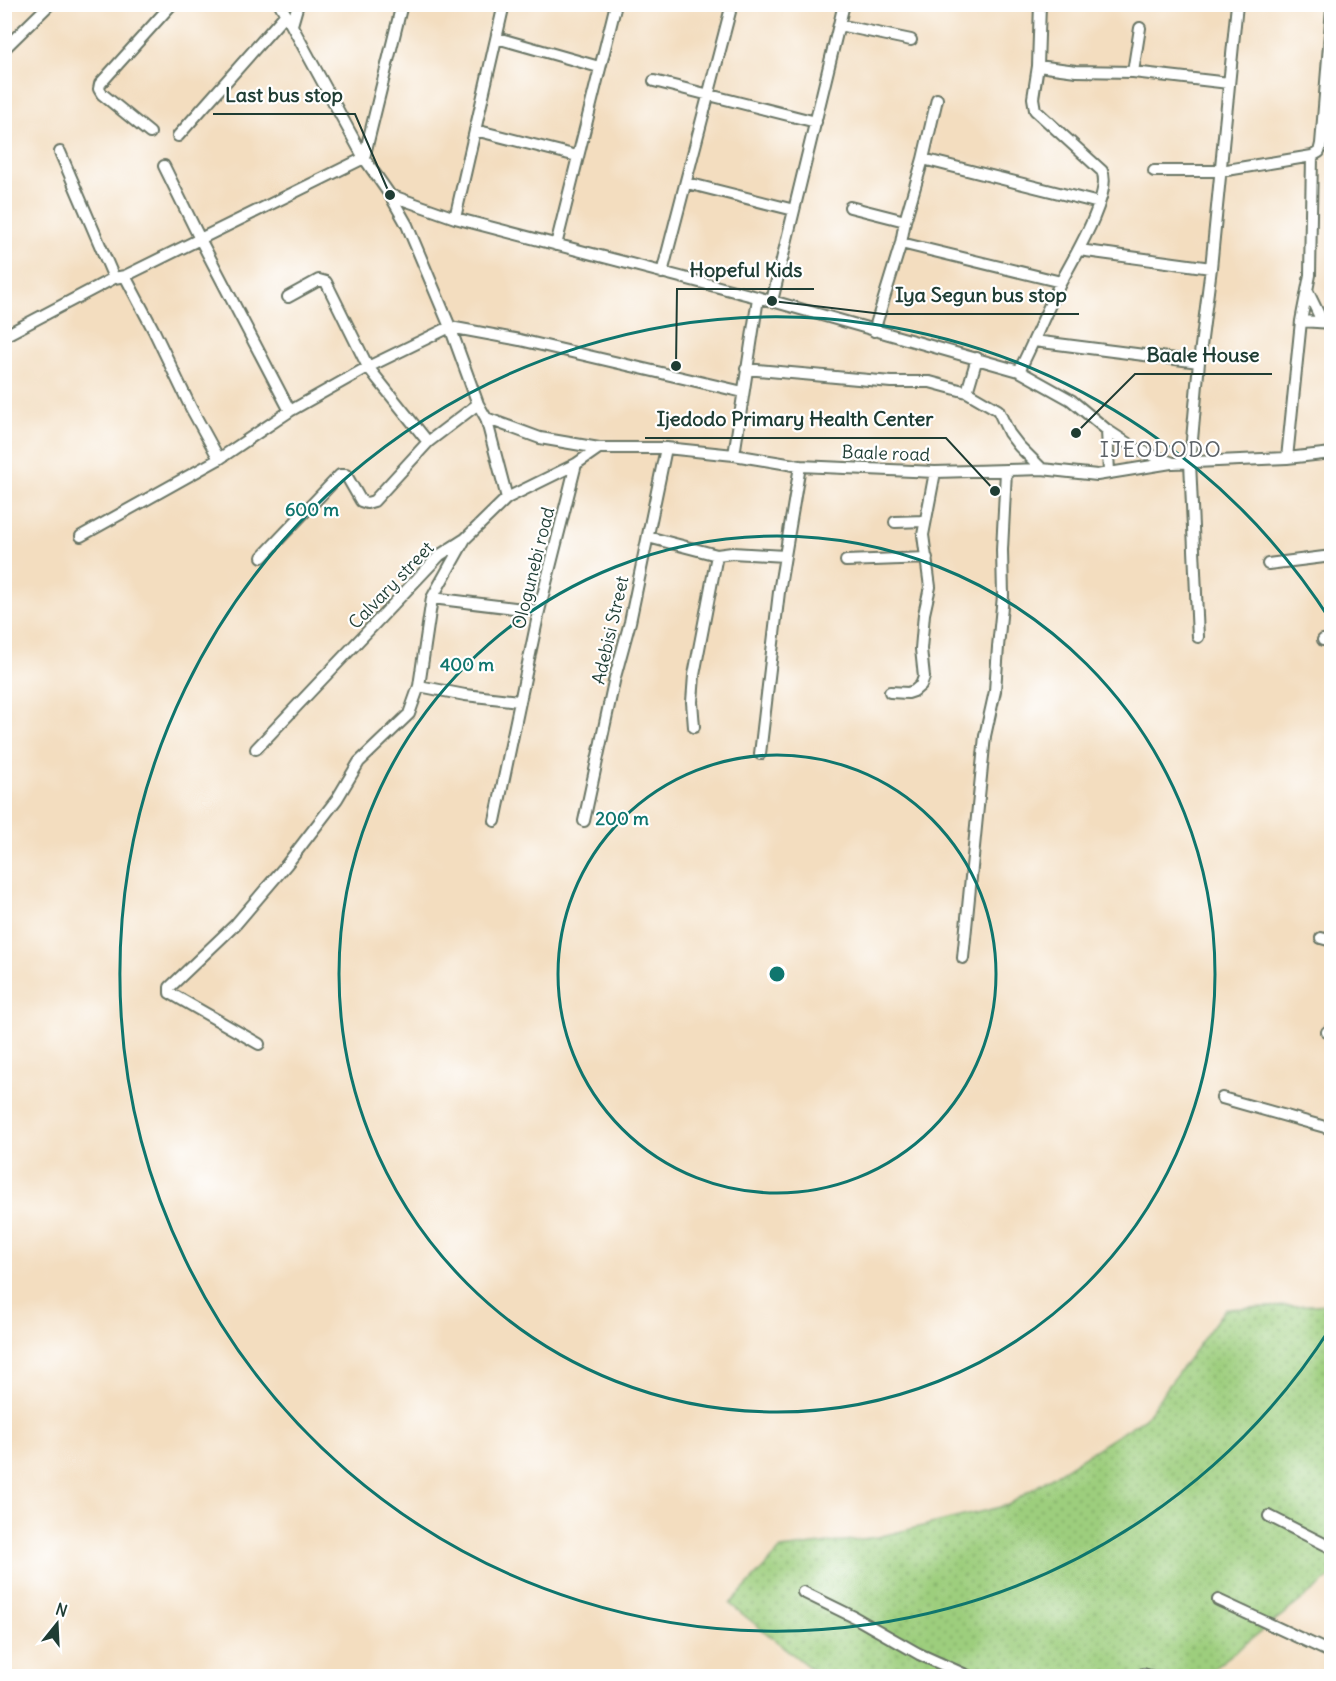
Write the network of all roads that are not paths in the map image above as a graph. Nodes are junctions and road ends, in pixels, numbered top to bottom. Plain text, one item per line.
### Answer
1 (50, 4) edge
2 (172, 4) edge
3 (280, 4) edge
4 (298, 4) edge
5 (402, 4) edge
6 (504, 4) edge
7 (616, 4) edge
8 (844, 4) edge
9 (1040, 4) edge
10 (1236, 4) edge
11 (732, 5) edge
12 (1332, 8) edge
13 (285, 15) junction
14 (292, 25) junction
15 (839, 25) junction
16 (1140, 28) dead end
17 (497, 38) junction
18 (911, 40) dead end
19 (4, 49) edge
20 (1038, 66) junction
21 (599, 67) junction
22 (1133, 72) junction
23 (654, 81) dead end
24 (1229, 83) junction
25 (710, 94) junction
26 (937, 99) dead end
27 (816, 122) junction
28 (475, 130) junction
29 (150, 133) dead end
30 (178, 136) dead end
31 (60, 152) dead end
32 (577, 156) junction
33 (1312, 156) junction
34 (364, 158) junction
35 (923, 159) junction
36 (164, 166) dead end
37 (1155, 171) dead end
38 (1221, 171) junction
39 (687, 183) junction
40 (390, 195) junction
41 (1099, 203) junction
42 (850, 207) dead end
43 (794, 210) junction
44 (455, 218) junction
45 (905, 221) junction
46 (200, 239) junction
47 (901, 243) junction
48 (556, 245) junction
49 (1080, 250) junction
50 (1211, 268) junction
51 (662, 273) junction
52 (119, 277) junction
53 (1061, 282) junction
54 (1308, 292) junction
55 (288, 297) dead end
56 (758, 298) junction
57 (772, 301) junction
58 (1301, 321) junction
59 (1327, 322) edge
60 (450, 327) junction
61 (874, 331) junction
62 (4, 336) edge
63 (1034, 341) junction
64 (977, 358) junction
65 (1199, 362) junction
66 (369, 367) junction
67 (746, 369) junction
68 (1019, 371) junction
69 (743, 392) junction
70 (967, 392) junction
71 (478, 404) junction
72 (290, 411) junction
73 (486, 418) junction
74 (1107, 430) junction
75 (428, 442) junction
76 (599, 448) junction
77 (666, 448) junction
78 (1332, 453) edge
79 (734, 455) junction
80 (1287, 458) junction
81 (219, 459) junction
82 (1190, 462) junction
83 (1173, 463) junction
84 (576, 464) junction
85 (800, 466) junction
86 (1042, 469) junction
87 (1006, 471) junction
88 (935, 472) junction
89 (1109, 473) junction
90 (507, 498) junction
91 (924, 521) junction
92 (895, 522) dead end
93 (81, 536) dead end
94 (648, 537) junction
95 (465, 539) junction
96 (717, 555) junction
97 (785, 556) junction
98 (1332, 556) edge
99 (262, 557) dead end
100 (927, 558) junction
101 (846, 561) dead end
102 (1268, 564) dead end
103 (432, 598) junction
104 (539, 611) junction
105 (1198, 637) dead end
106 (419, 686) junction
107 (890, 692) dead end
108 (519, 701) junction
109 (694, 727) dead end
110 (256, 749) dead end
111 (760, 754) dead end
112 (584, 820) dead end
113 (495, 822) dead end
114 (963, 958) dead end
115 (259, 1044) dead end
116 (1222, 1098) dead end
117 (1332, 1129) edge
118 (1269, 1516) dead end
119 (1332, 1548) edge
120 (803, 1592) dead end
121 (1218, 1600) dead end
122 (1332, 1653) edge
123 (968, 1677) edge

1 - 19 street
2 - 29 street
3 - 13 street
4 - 14 street
5 - 34 street
6 - 17 street
7 - 21 street
8 - 15 street
9 - 20 street
10 - 24 street
11 - 25 street
12 - 33 street
13 - 14 street
13 - 30 street
14 - 34 street
15 - 18 street
15 - 27 street
16 - 22 street
17 - 21 street
17 - 28 street
20 - 22 street
20 - 41 street
21 - 32 street
22 - 24 street
23 - 25 street
24 - 38 street
25 - 27 street
25 - 39 street
26 - 35 street
27 - 43 street
28 - 32 street
28 - 44 street
31 - 52 street
32 - 48 street
33 - 38 street
33 - 54 street
34 - 40 street
34 - 46 street
35 - 41 street
35 - 45 street
36 - 46 street
37 - 38 street
38 - 50 street
39 - 43 street
39 - 51 street
40 - 44 street
40 - 60 street
41 - 49 street
42 - 45 street
43 - 57 street
44 - 48 street
45 - 47 street
46 - 52 street
46 - 72 street
47 - 53 street
47 - 61 street
48 - 51 street
49 - 50 street
49 - 53 street
50 - 65 street
51 - 56 street
52 - 62 street
52 - 81 street
53 - 63 street
54 - 58 street
54 - 59 street
55 - 66 street
56 - 57 street
56 - 67 street
57 - 61 street
58 - 59 street
58 - 80 street
60 - 66 street
60 - 69 street
60 - 71 street
61 - 64 street
63 - 65 street
63 - 68 street
64 - 68 street
64 - 70 street
65 - 82 street
66 - 72 street
66 - 75 street
67 - 69 street
67 - 70 street
68 - 74 street
69 - 79 street
70 - 86 street
71 - 73 street
71 - 75 street
72 - 81 street
73 - 76 street, Baale road
73 - 90 street
74 - 83 street
74 - 89 street
75 - 99 street
76 - 77 street, Baale road
76 - 84 street, Calvary street
77 - 79 street, Baale road
77 - 94 street, Adebisi Street
78 - 80 street, Baale road
79 - 85 street, Baale road
80 - 82 street, Baale road
81 - 93 street
82 - 83 street, Baale road
82 - 105 street
83 - 89 street, Baale road
84 - 90 street, Calvary street
84 - 104 street, Ologunebi road
85 - 88 street, Baale road
85 - 97 street
86 - 87 street, Baale road
86 - 89 street, Baale road
87 - 88 street, Baale road
87 - 114 street
88 - 91 street
90 - 95 street, Calvary street
91 - 92 street
91 - 100 street
94 - 96 street
94 - 112 street, Adebisi Street
95 - 103 street
95 - 110 street, Calvary street
96 - 97 street
96 - 109 street
97 - 111 street
98 - 102 street
100 - 101 street
100 - 107 street
103 - 104 street
103 - 106 street
104 - 108 street, Ologunebi road
106 - 108 street
106 - 115 street
108 - 113 street, Ologunebi road
116 - 117 street
118 - 119 street
120 - 123 street
121 - 122 street

